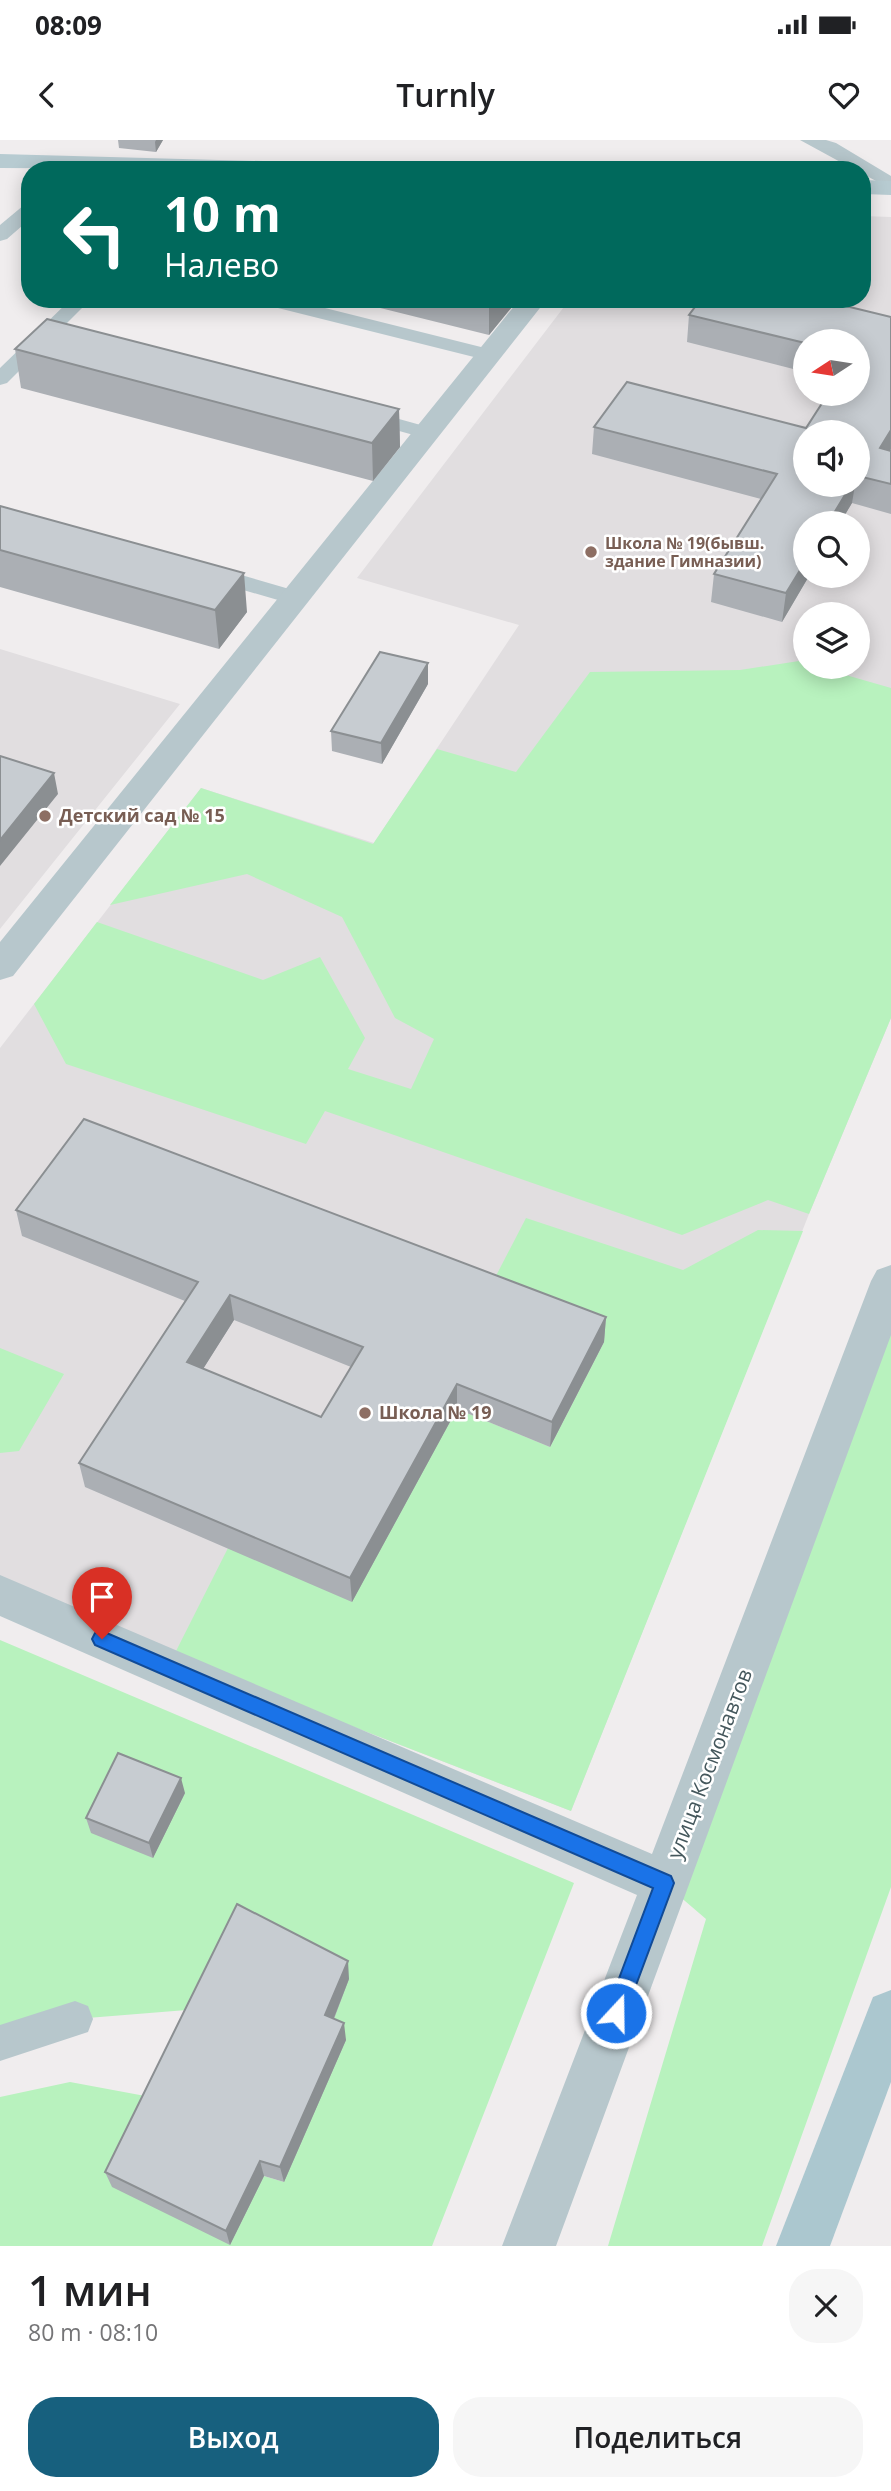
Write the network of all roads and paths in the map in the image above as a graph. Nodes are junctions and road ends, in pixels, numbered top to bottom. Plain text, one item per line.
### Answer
1 (809, 140) edge
2 (0, 160) edge
3 (852, 161) edge
4 (21, 162) edge
5 (871, 173) edge
6 (891, 186) edge
7 (871, 187) edge
8 (21, 217) edge
9 (2, 234) edge
10 (21, 238) edge
11 (73, 308) edge
12 (301, 308) edge
13 (527, 308) edge
14 (48, 333) junction
15 (74, 340) edge
16 (490, 355) junction
17 (0, 379) edge
18 (349, 412) edge
19 (428, 433) junction
20 (188, 567) edge
21 (295, 598) junction
22 (0, 967) edge
23 (891, 1281) edge
24 (0, 1595) edge
25 (664, 1883) junction
26 (891, 2015) edge
27 (75, 2019) dead end
28 (0, 2043) edge
29 (529, 2246) edge
30 (803, 2246) edge

1 - 3 lane
2 - 4 main road
5 - 6 lane
6 - 7 main road
8 - 9 lane
9 - 10 lane
11 - 14 lane
12 - 16 lane
13 - 16 street
14 - 15 lane
14 - 17 lane
16 - 19 street
18 - 19 lane
19 - 21 street
20 - 21 lane
21 - 22 street
23 - 25 street, улица Космонавтов
24 - 25 street
25 - 29 street, улица Космонавтов
26 - 30 main road
27 - 28 lane

